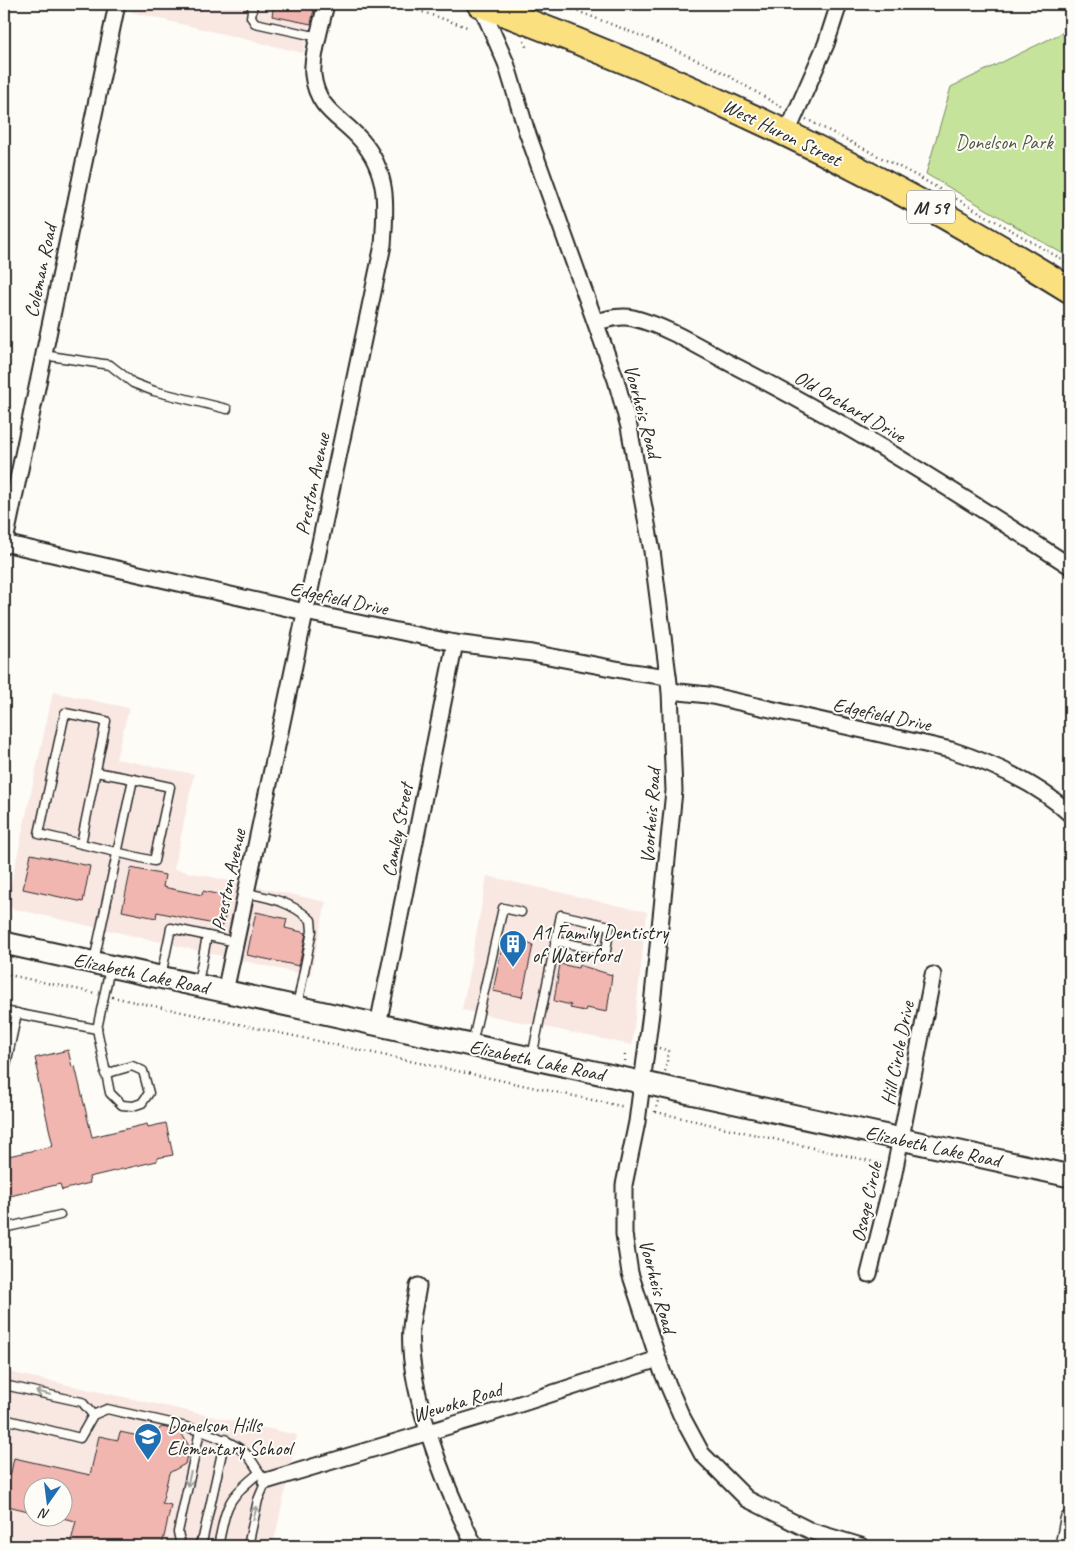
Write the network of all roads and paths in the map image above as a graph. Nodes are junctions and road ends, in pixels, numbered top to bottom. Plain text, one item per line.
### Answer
1 (116, 4) edge
2 (253, 4) edge
3 (326, 4) edge
4 (399, 4) edge
5 (480, 4) edge
6 (559, 4) edge
7 (839, 4) edge
8 (467, 28) dead end
9 (319, 37) junction
10 (782, 107) dead end
11 (810, 121) dead end
12 (787, 133) junction
13 (1070, 264) edge
14 (1070, 290) edge
15 (596, 322) junction
16 (43, 354) junction
17 (227, 409) dead end
18 (4, 545) edge
19 (1070, 566) edge
20 (305, 612) junction
21 (455, 643) junction
22 (669, 684) junction
23 (96, 772) junction
24 (133, 779) junction
25 (1070, 814) edge
26 (81, 844) junction
27 (117, 853) junction
28 (246, 893) junction
29 (521, 912) dead end
30 (207, 936) junction
31 (555, 941) junction
32 (236, 942) junction
33 (4, 943) edge
34 (102, 965) junction
35 (4, 974) edge
36 (933, 975) dead end
37 (161, 978) junction
38 (197, 986) junction
39 (225, 992) junction
40 (104, 995) junction
41 (297, 1008) junction
42 (4, 1011) edge
43 (17, 1014) junction
44 (378, 1025) junction
45 (96, 1029) junction
46 (471, 1046) junction
47 (532, 1059) junction
48 (4, 1074) edge
49 (105, 1074) junction
50 (642, 1083) junction
51 (626, 1108) dead end
52 (656, 1112) dead end
53 (901, 1139) junction
54 (896, 1165) junction
55 (1070, 1176) edge
56 (60, 1215) dead end
57 (4, 1228) edge
58 (870, 1274) dead end
59 (418, 1286) dead end
60 (658, 1359) junction
61 (4, 1385) edge
62 (93, 1415) junction
63 (4, 1419) edge
64 (200, 1431) junction
65 (429, 1432) junction
66 (225, 1439) junction
67 (262, 1477) junction
68 (1070, 1520) edge
69 (181, 1546) edge
70 (198, 1546) edge
71 (218, 1546) edge
72 (248, 1546) edge
73 (475, 1546) edge
74 (861, 1546) edge
75 (1065, 1546) edge

1 - 16 street, Coleman Road
2 - 9 lane
3 - 9 street, Preston Avenue
4 - 8 path
5 - 12 highway, West Huron Street / M 59
5 - 15 street, Voorheis Road
6 - 10 path
7 - 12 street
9 - 20 street, Preston Avenue
11 - 13 path
12 - 14 highway, West Huron Street / M 59
15 - 19 street, Old Orchard Drive
15 - 22 street, Voorheis Road
16 - 17 lane
16 - 18 street, Coleman Road
18 - 20 street, Edgefield Drive
20 - 21 street, Edgefield Drive
20 - 28 street, Preston Avenue
21 - 22 street, Edgefield Drive
21 - 44 street, Camley Street
22 - 25 street, Edgefield Drive
22 - 50 street, Voorheis Road
23 - 24 lane
23 - 26 lane
23 - 26 lane
24 - 27 lane
24 - 27 lane
26 - 27 lane
27 - 34 lane
28 - 32 street, Preston Avenue
28 - 41 lane
29 - 46 lane
30 - 32 lane
30 - 37 lane
30 - 38 lane
31 - 31 lane
31 - 47 lane
32 - 39 street, Preston Avenue
33 - 34 main road, Elizabeth Lake Road
34 - 37 main road, Elizabeth Lake Road
34 - 40 lane
35 - 40 path
36 - 53 street, Hill Circle Drive
37 - 38 main road, Elizabeth Lake Road
38 - 39 main road, Elizabeth Lake Road
39 - 41 main road, Elizabeth Lake Road
40 - 45 lane
40 - 51 path
41 - 44 main road, Elizabeth Lake Road
42 - 43 lane
43 - 45 lane
43 - 48 lane
44 - 46 main road, Elizabeth Lake Road
45 - 49 lane
46 - 47 main road, Elizabeth Lake Road
47 - 50 main road, Elizabeth Lake Road
49 - 49 lane
50 - 53 main road, Elizabeth Lake Road
50 - 60 street, Voorheis Road
52 - 54 path
53 - 54 street, Osage Circle
53 - 55 main road, Elizabeth Lake Road
54 - 58 street, Osage Circle
56 - 57 lane
59 - 65 street
60 - 65 street, Wewoka Road
60 - 74 street, Voorheis Road
62 -> 61 lane
62 - 63 lane
62 - 64 lane
64 - 66 lane
64 -> 69 lane
65 - 67 street, Wewoka Road
65 - 73 street
66 - 67 lane
66 - 70 lane
67 - 71 lane
72 -> 67 lane
68 - 75 street

